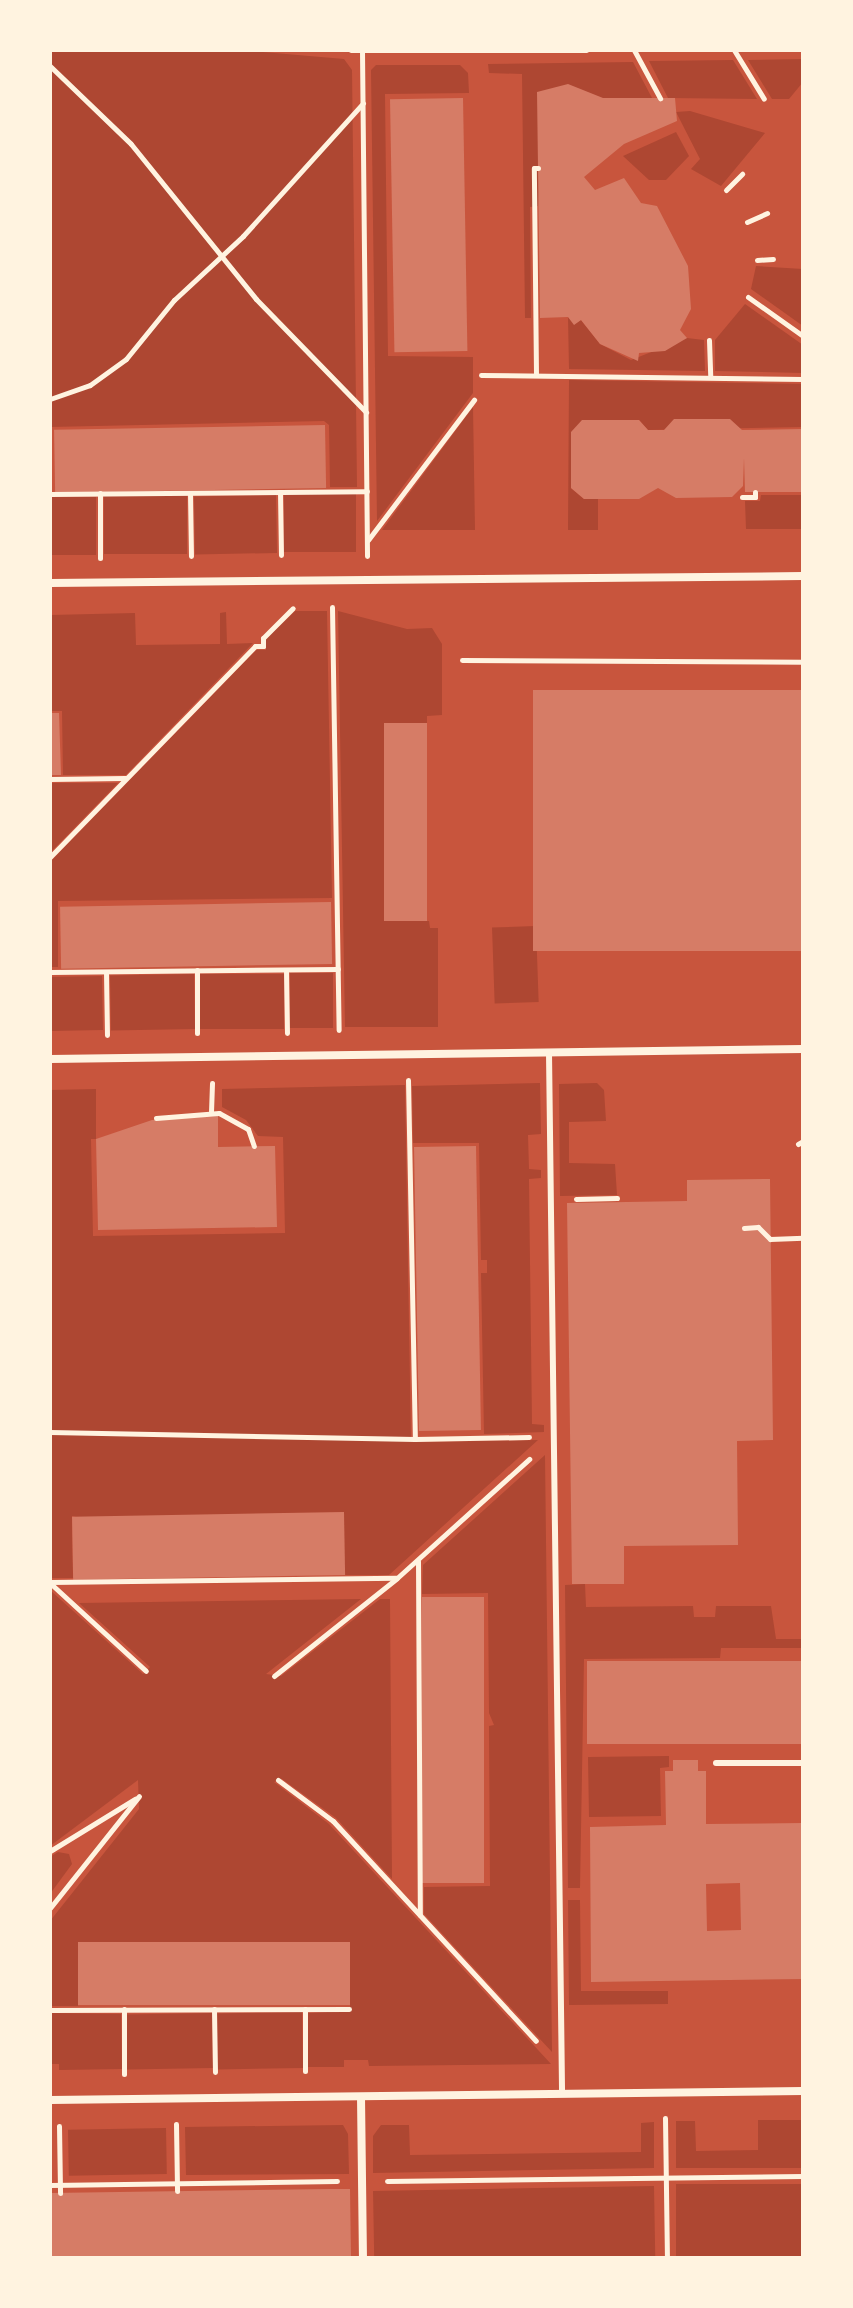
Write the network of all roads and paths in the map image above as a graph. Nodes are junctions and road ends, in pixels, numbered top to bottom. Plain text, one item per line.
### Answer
1 (351, 50) edge
2 (586, 50) edge
3 (634, 50) edge
4 (734, 50) edge
5 (362, 51) edge
6 (50, 66) edge
7 (660, 98) dead end
8 (764, 99) dead end
9 (363, 103) junction
10 (538, 168) dead end
11 (742, 174) dead end
12 (726, 190) dead end
13 (767, 213) dead end
14 (747, 222) dead end
15 (221, 258) junction
16 (773, 259) dead end
17 (757, 260) dead end
18 (748, 297) dead end
19 (803, 336) edge
20 (709, 340) dead end
21 (536, 374) junction
22 (481, 375) dead end
23 (710, 377) junction
24 (803, 379) edge
25 (50, 399) edge
26 (474, 400) dead end
27 (366, 412) junction
28 (367, 491) junction
29 (280, 492) junction
30 (755, 492) dead end
31 (100, 493) junction
32 (190, 493) junction
33 (50, 494) edge
34 (742, 497) dead end
35 (368, 541) junction
36 (368, 556) dead end
37 (281, 557) dead end
38 (191, 558) dead end
39 (100, 559) dead end
40 (803, 576) edge
41 (50, 583) edge
42 (294, 607) dead end
43 (332, 607) dead end
44 (462, 660) dead end
45 (803, 662) edge
46 (126, 778) junction
47 (50, 779) edge
48 (50, 857) edge
49 (338, 969) junction
50 (197, 970) junction
51 (286, 970) junction
52 (50, 972) edge
53 (106, 972) junction
54 (339, 1032) dead end
55 (287, 1033) dead end
56 (197, 1034) dead end
57 (107, 1035) dead end
58 (803, 1049) edge
59 (549, 1053) junction
60 (50, 1059) edge
61 (408, 1080) dead end
62 (212, 1082) dead end
63 (211, 1112) junction
64 (156, 1118) dead end
65 (254, 1146) dead end
66 (617, 1198) dead end
67 (567, 1199) dead end
68 (744, 1228) dead end
69 (803, 1238) edge
70 (50, 1432) edge
71 (554, 1437) junction
72 (415, 1439) junction
73 (418, 1560) junction
74 (397, 1578) junction
75 (50, 1583) edge
76 (146, 1671) dead end
77 (274, 1676) dead end
78 (716, 1763) dead end
79 (803, 1763) edge
80 (278, 1780) dead end
81 (50, 1851) edge
82 (50, 1908) edge
83 (420, 1916) junction
84 (124, 2009) junction
85 (214, 2009) junction
86 (305, 2009) junction
87 (349, 2009) dead end
88 (50, 2010) edge
89 (561, 2068) junction
90 (305, 2071) dead end
91 (215, 2073) dead end
92 (124, 2075) dead end
93 (803, 2091) edge
94 (562, 2094) junction
95 (361, 2097) junction
96 (50, 2100) edge
97 (665, 2117) dead end
98 (176, 2123) dead end
99 (59, 2125) dead end
100 (803, 2176) edge
101 (666, 2178) junction
102 (362, 2181) junction
103 (177, 2183) junction
104 (50, 2185) edge
105 (60, 2185) junction
106 (177, 2191) dead end
107 (60, 2193) dead end
108 (363, 2258) edge
109 (667, 2258) edge

1 - 5 path
2 - 5 path
3 - 7 path
4 - 8 path
5 - 9 path
6 - 15 path
9 - 15 path
9 - 27 path
10 - 21 path
11 - 12 path
13 - 14 path
15 - 25 path
15 - 27 path
16 - 17 path
18 - 19 path
20 - 23 path
21 - 22 path
21 - 23 path
23 - 24 path
26 - 35 path
27 - 28 path
28 - 29 path
28 - 35 path
29 - 32 path
29 - 37 path
30 - 34 path
31 - 32 path
31 - 33 path
31 - 39 path
32 - 38 path
35 - 36 path
40 - 41 street
42 - 46 path
43 - 49 path
44 - 45 path
46 - 47 path
46 - 48 path
49 - 51 path
49 - 54 path
50 - 51 path
50 - 53 path
50 - 56 path
51 - 55 path
52 - 53 path
53 - 57 path
58 - 59 street
59 - 60 street
59 - 71 lane
61 - 72 path
62 - 63 path
63 - 64 path
63 - 65 path
66 - 67 path
68 - 69 path
70 - 72 path
71 - 72 path
71 - 73 path
71 - 89 lane
73 - 74 path
73 - 83 path
74 - 75 path
74 - 77 path
75 - 76 path
78 - 79 lane
80 - 83 path
81 - 82 path
83 - 89 path
84 - 85 path
84 - 88 path
84 - 92 path
85 - 86 path
85 - 91 path
86 - 87 path
86 - 90 path
89 - 94 lane
93 - 94 street
94 - 95 street
95 - 96 street
95 - 102 street
97 - 101 path
98 - 103 path
99 - 105 path
100 - 101 path
101 - 102 path
101 - 109 path
102 - 103 path
102 - 108 street
103 - 105 path
103 - 106 path
104 - 105 path
105 - 107 path

